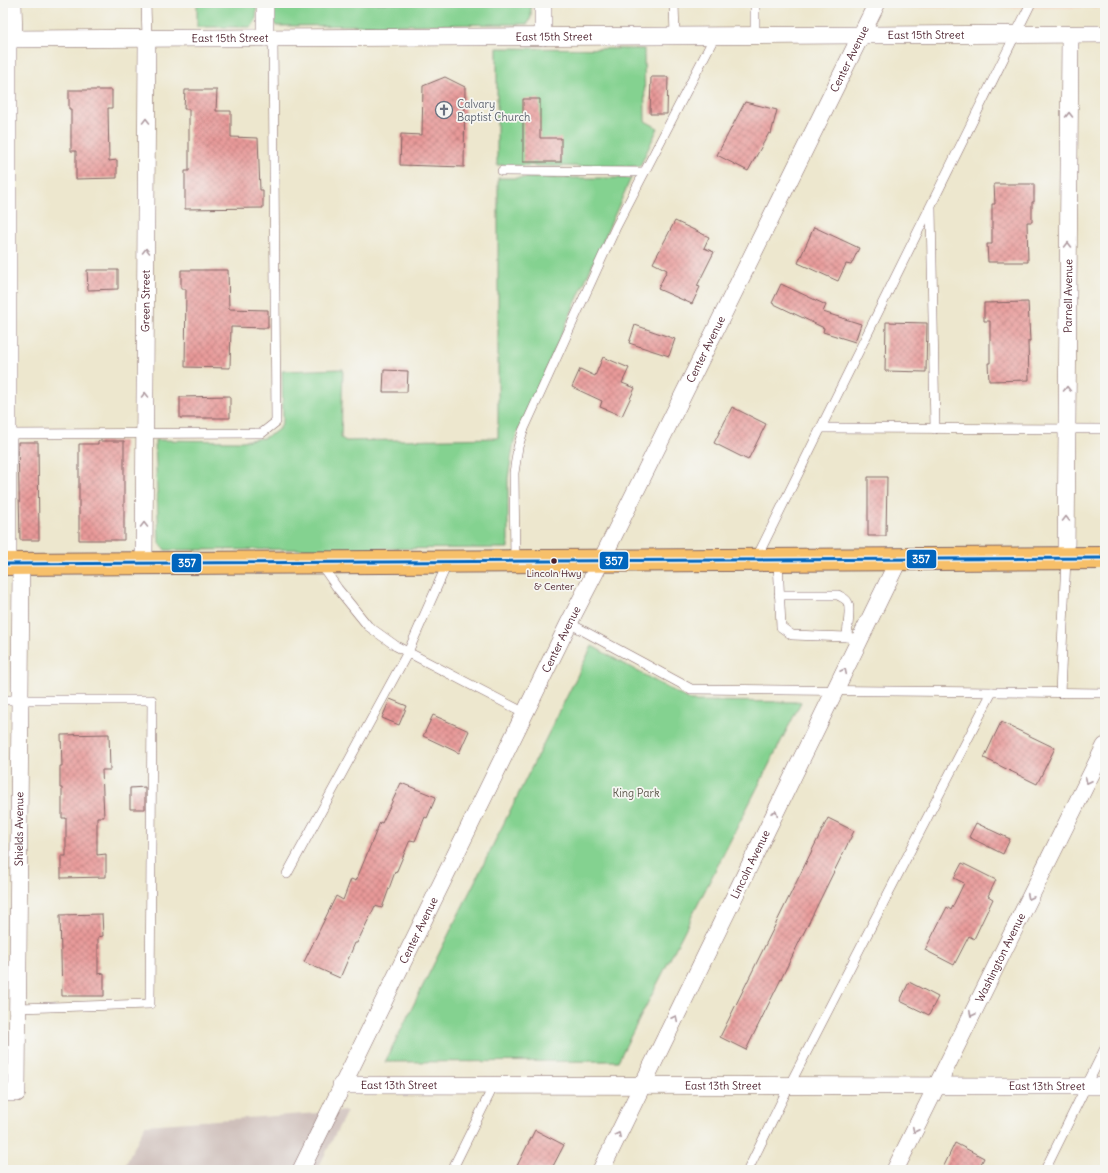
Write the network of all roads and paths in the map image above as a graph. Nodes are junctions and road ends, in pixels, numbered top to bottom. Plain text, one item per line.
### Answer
1 (14, 3) edge
2 (146, 3) edge
3 (265, 3) edge
4 (542, 3) edge
5 (674, 3) edge
6 (755, 3) edge
7 (877, 3) edge
8 (1031, 3) edge
9 (1070, 34) junction
10 (1105, 34) edge
11 (861, 35) junction
12 (1016, 35) junction
13 (675, 36) junction
14 (715, 36) junction
15 (755, 36) junction
16 (543, 37) junction
17 (269, 38) junction
18 (8, 39) edge
19 (147, 39) junction
20 (502, 171) dead end
21 (644, 172) junction
22 (931, 206) junction
23 (821, 428) junction
24 (935, 429) junction
25 (1067, 429) junction
26 (1105, 429) edge
27 (6, 434) edge
28 (145, 434) junction
29 (1066, 558) junction
30 (1105, 558) edge
31 (899, 559) junction
32 (756, 561) junction
33 (778, 561) junction
34 (448, 562) junction
35 (515, 562) junction
36 (601, 562) junction
37 (320, 563) junction
38 (11, 564) edge
39 (144, 564) junction
40 (779, 595) junction
41 (569, 623) junction
42 (853, 638) junction
43 (408, 652) junction
44 (835, 691) junction
45 (992, 692) junction
46 (1060, 693) junction
47 (1105, 693) edge
48 (3, 700) edge
49 (20, 700) junction
50 (524, 713) junction
51 (1105, 746) edge
52 (287, 874) dead end
53 (18, 1008) junction
54 (1105, 1048) edge
55 (342, 1085) junction
56 (494, 1085) junction
57 (642, 1086) junction
58 (789, 1086) junction
59 (936, 1086) junction
60 (1087, 1086) junction
61 (1105, 1086) edge
62 (10, 1093) edge
63 (300, 1170) edge
64 (452, 1170) edge
65 (601, 1170) edge
66 (748, 1170) edge
67 (895, 1170) edge
68 (1045, 1170) edge

1 - 18 street, Shields Avenue
2 - 19 lane
3 - 17 street
4 - 16 street
5 - 13 lane
6 - 15 lane
7 - 11 street, Center Avenue
8 - 12 lane
9 - 10 street, East 15th Street
9 - 12 street, East 15th Street
25 -> 9 street, Parnell Avenue
11 - 12 street, East 15th Street
11 - 15 street, East 15th Street
11 - 36 street, Center Avenue
12 - 22 lane
13 - 14 street, East 15th Street
13 - 16 street, East 15th Street
14 - 15 street, East 15th Street
14 - 21 lane
16 - 17 street, East 15th Street
17 - 19 street, East 15th Street
17 - 28 lane
18 - 19 street, East 15th Street
18 - 27 street, Shields Avenue
28 -> 19 street, Green Street
20 - 21 lane
21 - 35 lane
22 - 23 lane
22 - 24 lane
23 - 24 lane
23 - 32 lane
24 - 25 lane
25 - 26 lane
29 -> 25 street, Parnell Avenue
27 - 28 lane
27 - 38 street, Shields Avenue
39 -> 28 street, Green Street
29 - 30 main road
29 - 31 main road
29 - 46 lane
31 - 33 main road
31 - 42 street, Lincoln Avenue
32 - 33 main road
32 - 36 main road
33 - 40 lane
34 - 35 main road
34 - 37 main road
34 - 43 lane
35 - 36 main road
36 - 41 street, Center Avenue
37 - 39 main road
37 - 43 lane
38 - 39 main road
38 - 49 street, Shields Avenue
40 - 42 lane
40 - 42 lane
41 - 44 lane
41 - 50 street, Center Avenue
44 -> 42 street, Lincoln Avenue
43 - 50 lane
43 - 52 lane
44 - 45 lane
57 -> 44 street, Lincoln Avenue
45 - 46 lane
45 - 58 lane
46 - 47 lane
48 - 49 lane
49 - 53 street, Shields Avenue
49 - 53 lane
50 - 55 street, Center Avenue
51 -> 59 street, Washington Avenue
53 - 62 street, Shields Avenue
54 - 60 lane
55 - 56 street, East 13th Street
55 - 63 street, Center Avenue
56 - 57 street, East 13th Street
56 - 64 lane
57 - 58 street, East 13th Street
65 -> 57 street, Lincoln Avenue
58 - 59 street, East 13th Street
58 - 66 lane
59 - 60 street, East 13th Street
59 -> 67 street, Washington Avenue
60 - 61 street, East 13th Street
60 - 68 lane

